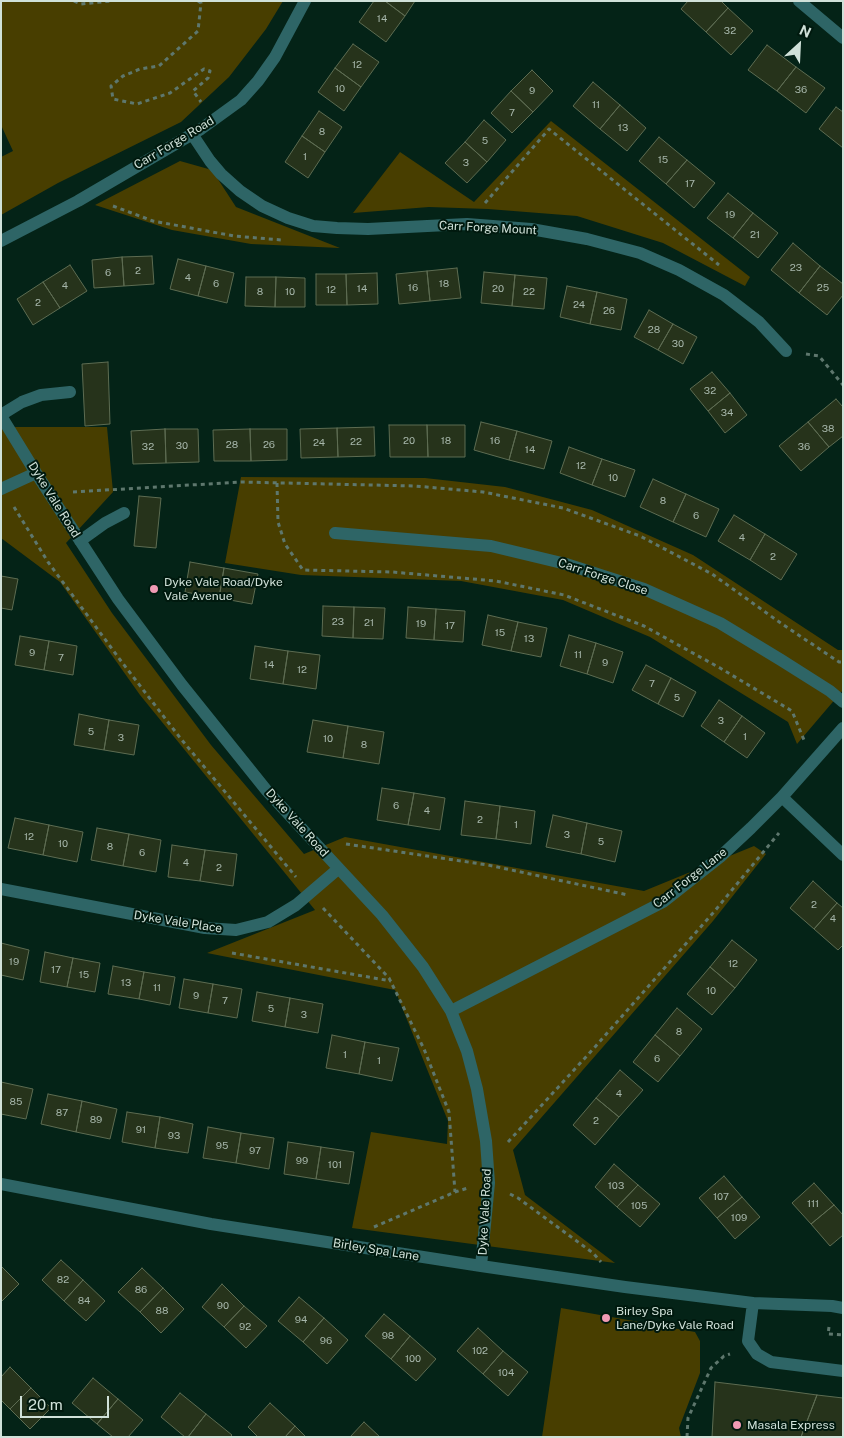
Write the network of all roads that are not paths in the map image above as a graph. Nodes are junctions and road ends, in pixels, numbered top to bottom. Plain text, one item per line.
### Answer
1 (305, 1) edge
2 (799, 1) edge
3 (843, 38) edge
4 (192, 134) junction
5 (1, 241) edge
6 (786, 350) road end
7 (70, 392) dead end
8 (1, 415) edge
9 (36, 473) junction
10 (2, 489) edge
11 (124, 512) dead end
12 (335, 533) dead end
13 (80, 541) junction
14 (843, 702) edge
15 (843, 728) edge
16 (782, 797) junction
17 (843, 855) edge
18 (338, 869) junction
19 (1, 889) edge
20 (451, 1012) junction
21 (1, 1184) edge
22 (482, 1266) junction
23 (754, 1303) junction
24 (843, 1308) edge
25 (843, 1371) edge

1 - 4 street, Carr Forge Road
2 - 3 street
4 - 5 street, Carr Forge Road
4 - 6 street, Carr Forge Mount
7 - 8 street
8 - 9 street, Dyke Vale Road
9 - 10 street
9 - 13 street, Dyke Vale Road
11 - 13 street
12 - 14 street, Carr Forge Close
13 - 18 street, Dyke Vale Road
15 - 16 street, Carr Forge Lane
16 - 17 street
16 - 20 street, Carr Forge Lane
18 - 19 street, Dyke Vale Place
18 - 20 street, Dyke Vale Road
20 - 22 street, Dyke Vale Road
21 - 22 street, Birley Spa Lane
22 - 23 street, Birley Spa Lane
23 - 24 street, Birley Spa Lane
23 - 25 street

